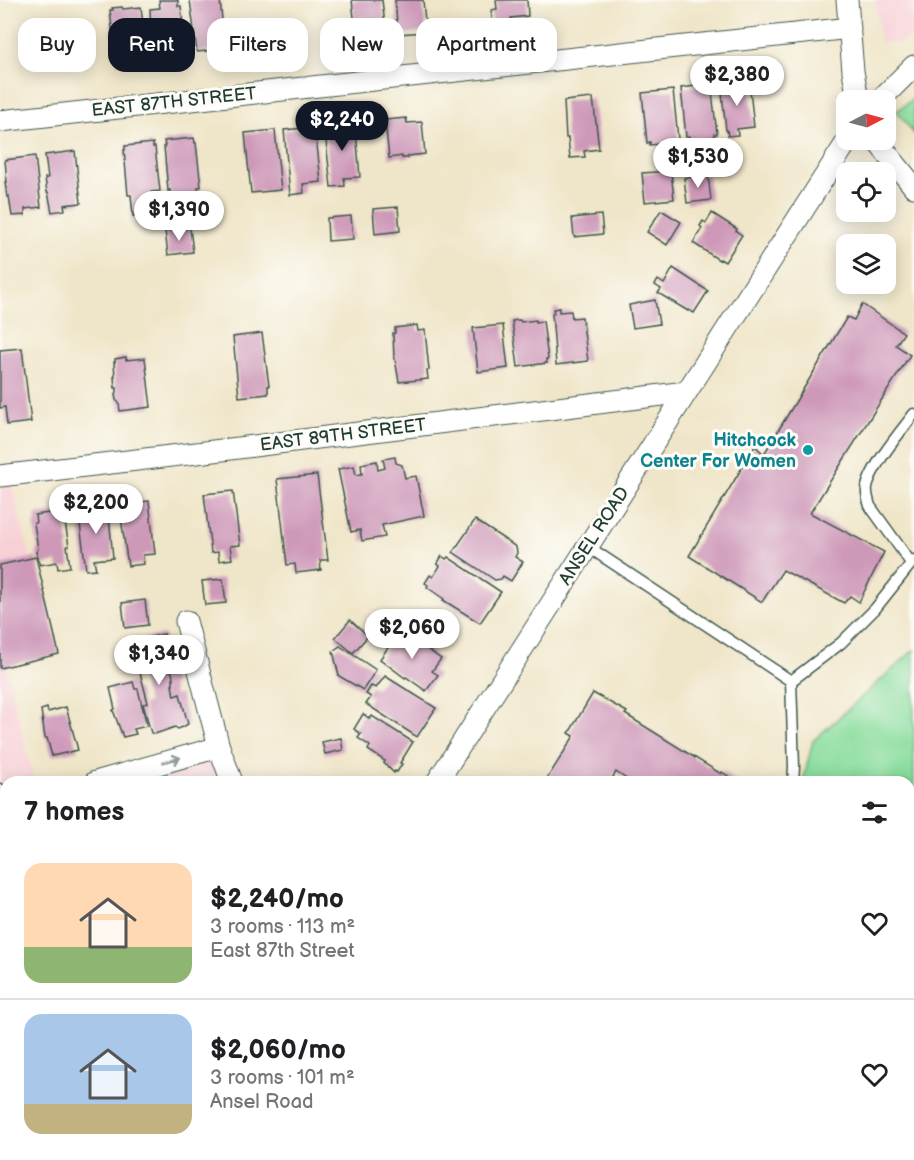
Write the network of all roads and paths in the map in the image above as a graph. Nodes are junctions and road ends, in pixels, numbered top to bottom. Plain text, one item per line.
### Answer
1 (847, 0) edge
2 (850, 28) junction
3 (914, 66) edge
4 (857, 90) edge
5 (890, 90) edge
6 (0, 121) edge
7 (842, 150) edge
8 (884, 150) edge
9 (914, 188) edge
10 (686, 392) junction
11 (914, 414) edge
12 (0, 476) edge
13 (587, 546) junction
14 (912, 562) edge
15 (186, 621) dead end
16 (791, 681) junction
17 (219, 747) junction
18 (116, 776) edge
19 (230, 776) edge
20 (441, 776) edge
21 (793, 776) edge

1 - 2 street
2 - 4 street
2 - 6 street, EAST 87TH STREET
3 - 5 street
7 - 10 street, ANSEL ROAD
8 - 9 street
10 - 12 street, EAST 89TH STREET
10 - 13 street, ANSEL ROAD
11 - 14 lane
13 - 16 lane
13 - 20 street, ANSEL ROAD
14 - 16 lane
15 - 17 street
16 - 21 lane
18 -> 17 street
17 - 19 street

